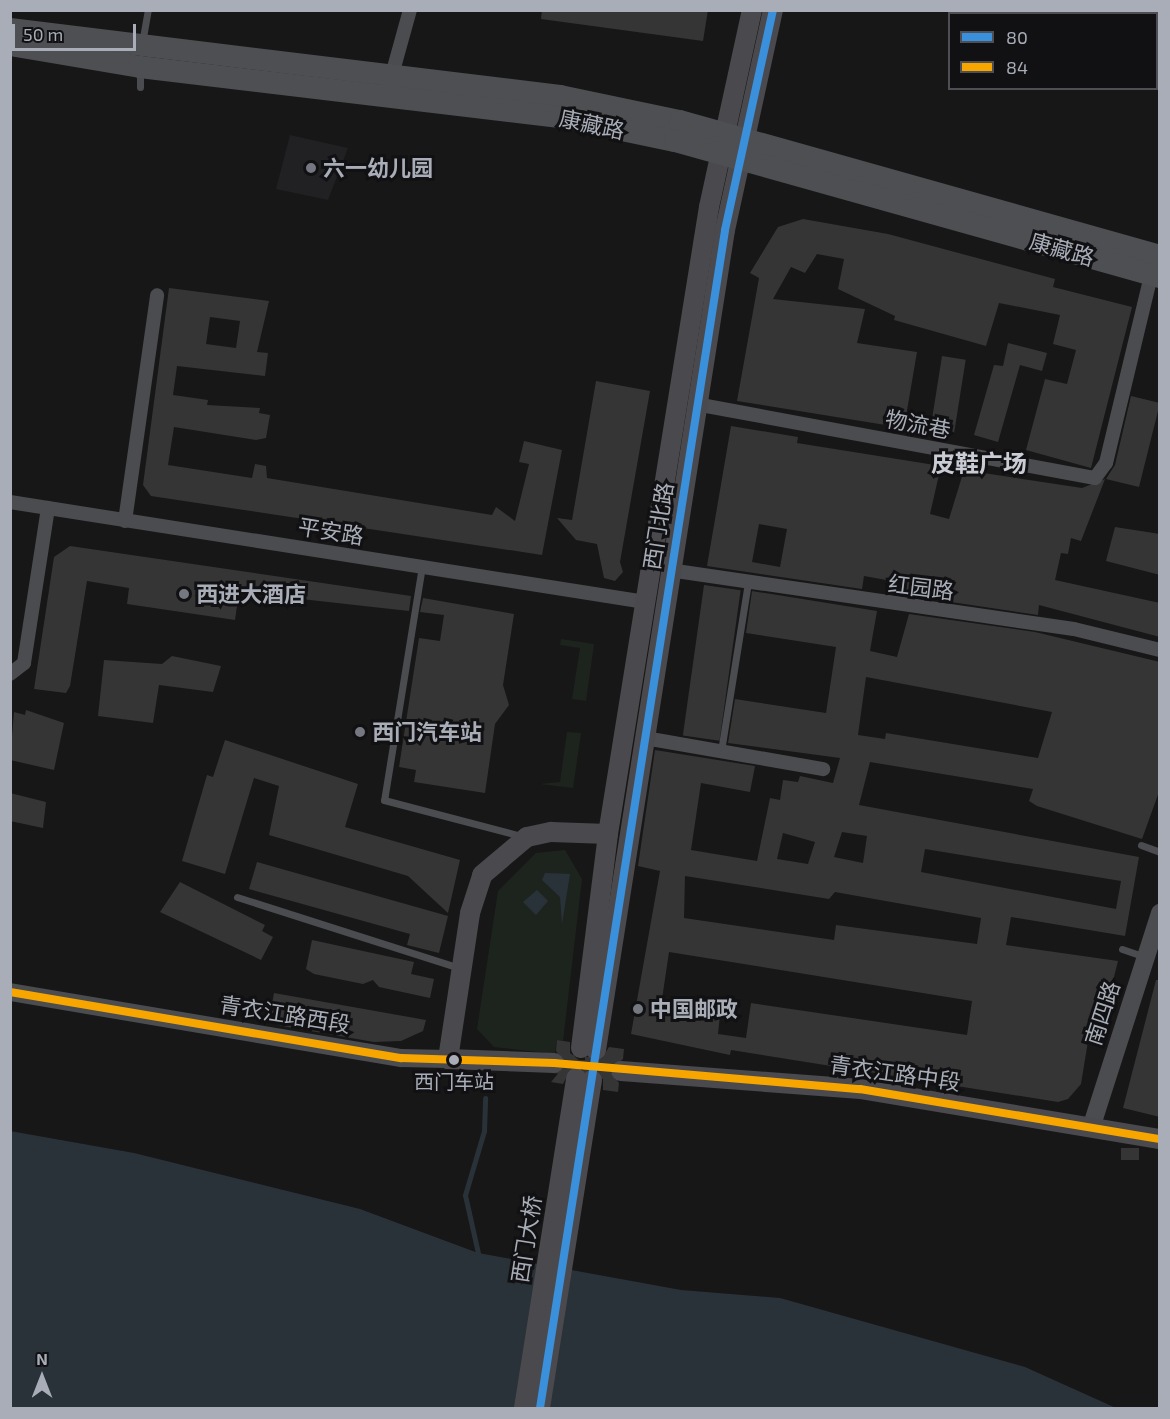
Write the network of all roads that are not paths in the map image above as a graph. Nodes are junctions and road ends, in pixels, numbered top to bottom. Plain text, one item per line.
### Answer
1 (148, 10) edge
2 (410, 10) edge
3 (752, 10) edge
4 (773, 10) edge
5 (10, 29) edge
6 (10, 45) edge
7 (141, 67) junction
8 (390, 84) junction
9 (721, 145) junction
10 (744, 151) junction
11 (1157, 269) edge
12 (157, 295) dead end
13 (701, 405) junction
14 (10, 502) edge
15 (48, 508) junction
16 (125, 521) junction
17 (422, 566) junction
18 (676, 571) junction
19 (748, 582) junction
20 (645, 602) junction
21 (1160, 650) edge
22 (10, 674) edge
23 (645, 738) junction
24 (721, 751) junction
25 (823, 769) dead end
26 (608, 834) junction
27 (527, 837) junction
28 (1141, 845) dead end
29 (1160, 852) edge
30 (237, 897) dead end
31 (1160, 913) edge
32 (1122, 949) dead end
33 (1146, 957) junction
34 (460, 968) junction
35 (10, 992) edge
36 (448, 1059) junction
37 (554, 1063) tunnel mouth
38 (621, 1071) tunnel mouth
39 (1091, 1128) junction
40 (1160, 1139) edge
41 (524, 1408) edge
42 (540, 1408) edge

1 - 7 lane
2 - 8 street
3 - 9 main road, 西门北路
4 - 10 main road, 西门北路
5 - 7 main road, 康藏路
6 - 7 main road, 康藏路
7 - 8 main road, 康藏路
8 - 9 main road, 康藏路
9 - 10 main road, 康藏路
9 - 20 main road, 西门北路
10 - 11 main road, 康藏路
10 - 13 main road, 西门北路
11 - 13 street, 物流巷
12 - 16 street
13 - 18 main road, 西门北路
14 - 15 street, 平安路
15 - 16 street, 平安路
15 - 22 street
16 - 17 street, 平安路
17 - 20 street, 平安路
17 - 27 lane
18 - 19 street, 红园路
18 - 23 main road, 西门北路
19 - 21 street, 红园路
19 - 24 lane
20 - 26 main road, 西门北路
23 - 24 street
23 - 26 main road, 西门北路
24 - 25 street
26 - 27 main road
27 - 34 main road
28 - 29 lane
30 - 34 lane
31 - 33 street, 南四路
32 - 33 lane
33 - 39 street, 南四路
34 - 36 main road
35 - 36 street, 青衣江路西段
36 - 37 main road, 青衣江路西段
38 - 39 main road, 青衣江路中段
39 - 40 main road, 青衣江路中段
41 - 42 main road, 西门大桥

